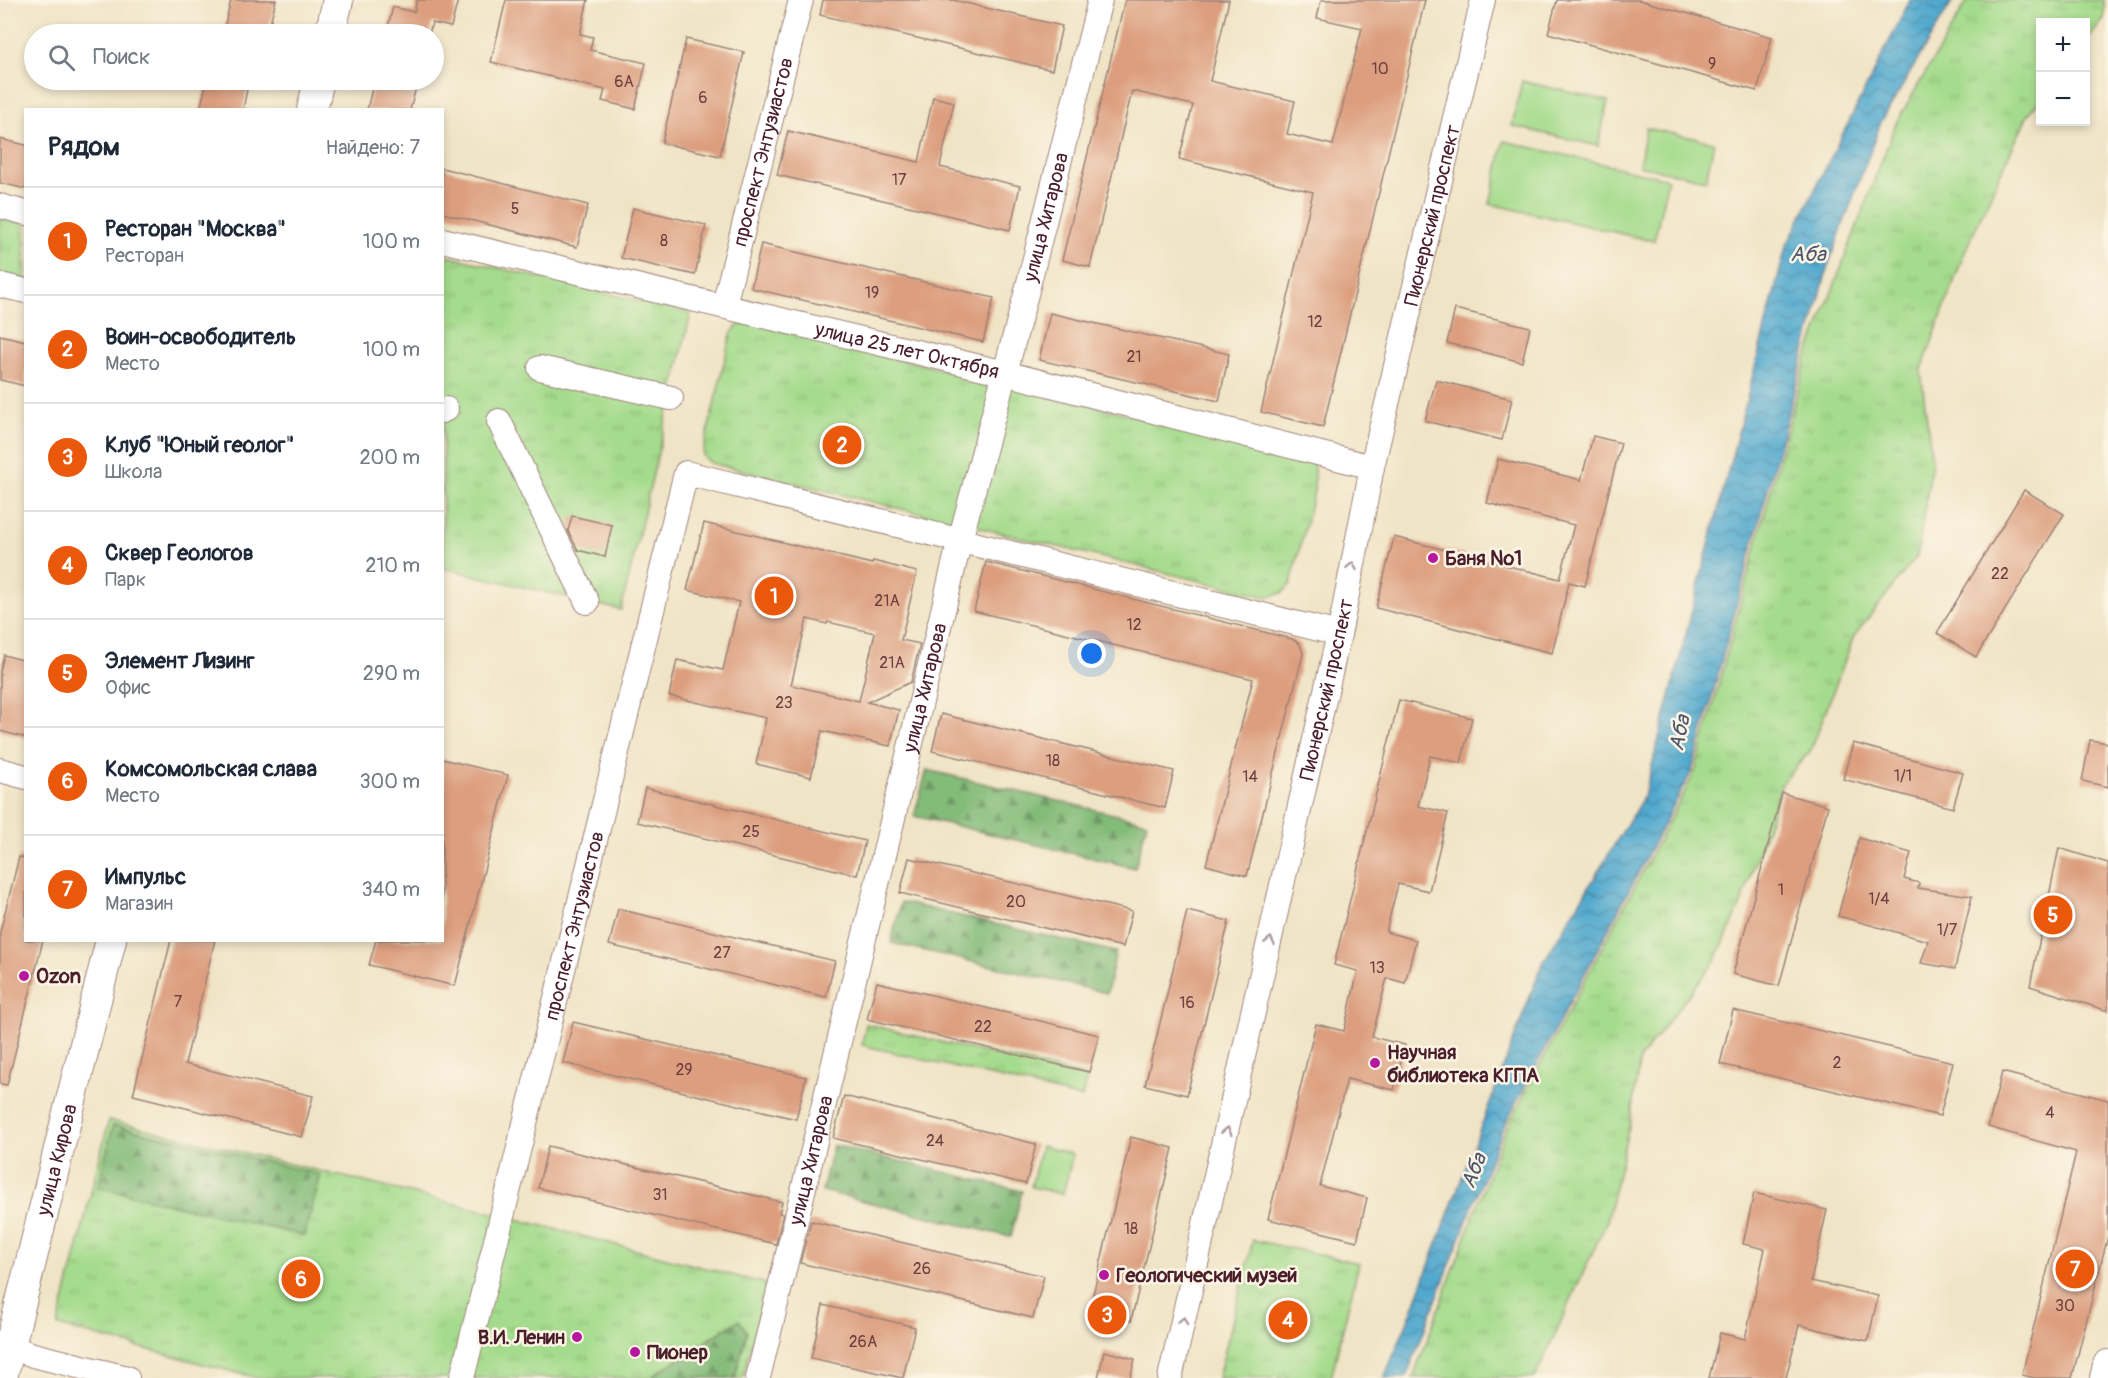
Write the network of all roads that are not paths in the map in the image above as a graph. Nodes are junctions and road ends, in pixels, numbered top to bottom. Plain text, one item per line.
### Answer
1 (338, 0) edge
2 (801, 0) edge
3 (1100, 0) edge
4 (1483, 0) edge
5 (332, 24) edge
6 (317, 90) edge
7 (312, 108) edge
8 (0, 206) edge
9 (24, 212) edge
10 (444, 240) edge
11 (0, 285) edge
12 (24, 291) edge
13 (724, 305) junction
14 (540, 368) dead end
15 (1005, 373) junction
16 (671, 398) dead end
17 (498, 421) dead end
18 (1372, 467) junction
19 (960, 540) junction
20 (587, 602) dead end
21 (1339, 634) junction
22 (0, 770) edge
23 (24, 776) edge
24 (110, 942) edge
25 (5, 1346) edge
26 (2108, 1365) edge
27 (2, 1378) edge
28 (127, 1378) edge
29 (462, 1378) edge
30 (758, 1378) edge
31 (1170, 1378) edge
32 (2105, 1378) edge

1 - 5 main road
2 - 13 street, проспект Энтузиастов
3 - 15 street, улица Хитарова
4 - 18 street, Пионерский проспект
6 - 7 main road
8 - 9 street
10 - 13 street, улица 25 лет Октября
11 - 12 street
13 - 15 street, улица 25 лет Октября
14 - 16 street
15 - 18 street, улица 25 лет Октября
15 - 19 street, улица Хитарова
17 - 20 street
21 -> 18 street, Пионерский проспект
19 - 21 street
19 - 29 street, проспект Энтузиастов
19 - 30 street, улица Хитарова
31 -> 21 street, Пионерский проспект
22 - 23 street
24 - 25 main road, улица Кирова
25 - 27 main road, улица Кирова
25 - 28 street
26 - 32 main road

